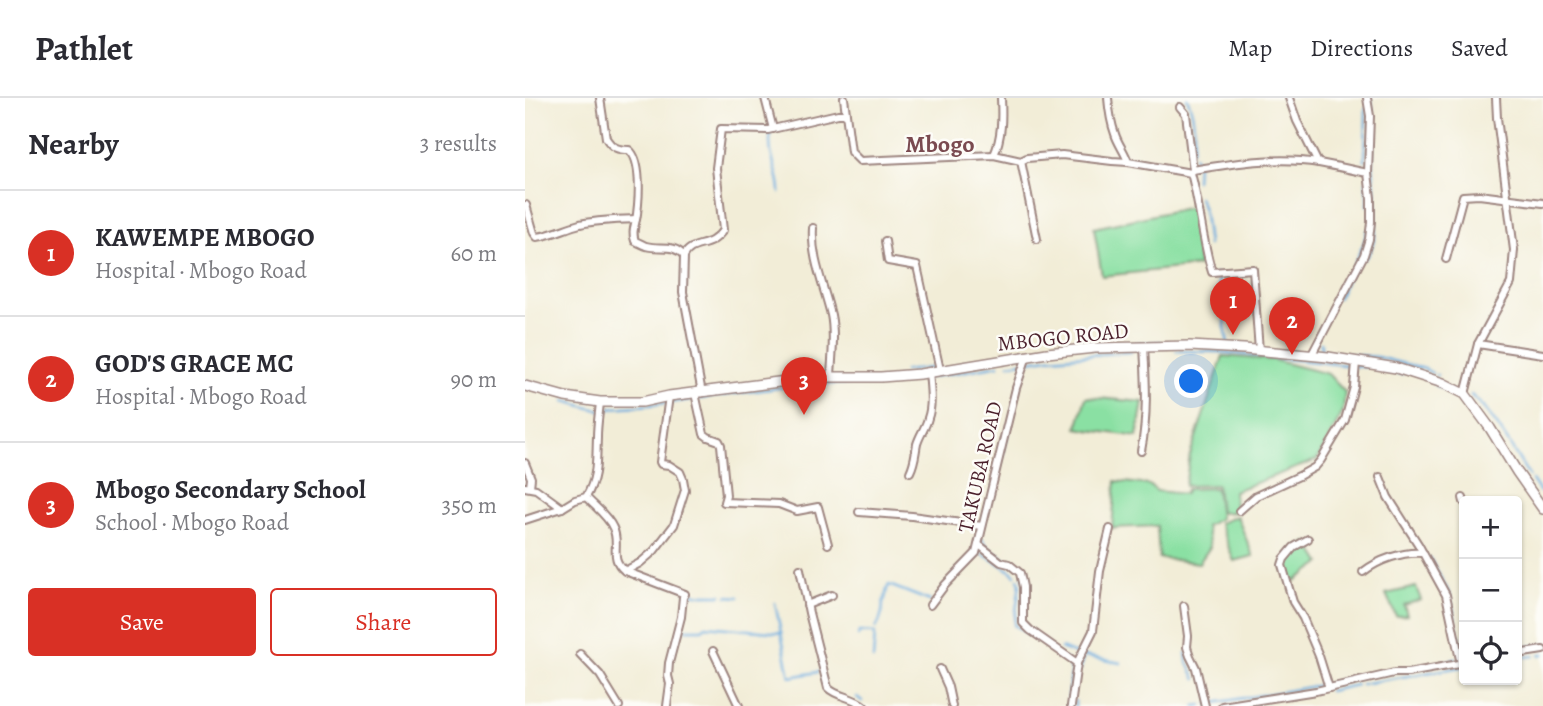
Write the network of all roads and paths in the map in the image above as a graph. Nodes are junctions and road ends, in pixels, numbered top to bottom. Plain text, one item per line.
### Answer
1 (600, 98) edge
2 (765, 98) edge
3 (844, 98) edge
4 (1001, 98) edge
5 (1108, 98) edge
6 (1289, 98) edge
7 (1367, 98) edge
8 (1496, 98) edge
9 (1180, 107) dead end
10 (846, 114) junction
11 (773, 129) junction
12 (993, 155) junction
13 (1021, 161) junction
14 (1128, 162) junction
15 (1318, 163) junction
16 (1192, 172) junction
17 (1368, 173) junction
18 (1508, 199) junction
19 (1543, 203) edge
20 (526, 205) edge
21 (636, 219) junction
22 (813, 228) dead end
23 (1037, 239) dead end
24 (885, 241) dead end
25 (684, 256) junction
26 (1446, 259) dead end
27 (1478, 344) junction
28 (1144, 346) junction
29 (1259, 351) junction
30 (1543, 354) edge
31 (1027, 356) junction
32 (1311, 356) junction
33 (1356, 362) junction
34 (940, 370) junction
35 (929, 372) junction
36 (831, 376) junction
37 (525, 386) edge
38 (698, 393) junction
39 (1465, 394) junction
40 (669, 396) junction
41 (600, 402) junction
42 (1141, 451) dead end
43 (525, 463) edge
44 (910, 472) dead end
45 (1380, 477) dead end
46 (527, 487) edge
47 (586, 497) junction
48 (1541, 502) edge
49 (562, 508) junction
50 (1240, 511) dead end
51 (859, 512) dead end
52 (525, 520) edge
53 (982, 526) junction
54 (1110, 529) dead end
55 (1308, 539) dead end
56 (828, 544) dead end
57 (979, 545) junction
58 (1423, 553) junction
59 (800, 569) dead end
60 (625, 571) junction
61 (1363, 572) dead end
62 (831, 595) dead end
63 (807, 605) junction
64 (930, 605) dead end
65 (1184, 606) dead end
66 (1459, 650) edge
67 (1543, 650) edge
68 (713, 651) dead end
69 (580, 654) dead end
70 (1522, 654) edge
71 (1077, 663) junction
72 (1459, 664) edge
73 (940, 669) dead end
74 (1329, 688) junction
75 (619, 706) edge
76 (667, 706) edge
77 (739, 706) edge
78 (865, 706) edge
79 (952, 706) edge
80 (1071, 706) edge
81 (1205, 706) edge
82 (1223, 706) edge

1 - 21 street
2 - 11 street
3 - 10 street
4 - 12 street
5 - 14 street
6 - 15 street
7 - 17 street
8 - 18 street
9 - 16 street
10 - 11 street
10 - 12 street
11 - 25 street
12 - 13 street
13 - 14 street
13 - 23 street
14 - 16 street
15 - 16 street
15 - 17 street
16 - 29 street
17 - 32 street
18 - 19 street
18 - 26 street
18 - 27 street
20 - 21 street
21 - 25 street
22 - 36 street
24 - 34 street
25 - 38 street
27 - 30 street
27 - 39 street
28 - 29 street, MBOGO ROAD
28 - 31 street, MBOGO ROAD
28 - 42 street
29 - 32 street, MBOGO ROAD
31 - 34 street, MBOGO ROAD
31 - 53 street, TAKUBA ROAD
32 - 33 street, MBOGO ROAD
33 - 39 street, MBOGO ROAD
33 - 50 street
34 - 35 street, MBOGO ROAD
35 - 36 street, MBOGO ROAD
35 - 44 street
36 - 38 street, MBOGO ROAD
37 - 41 street, MBOGO ROAD
38 - 40 street, MBOGO ROAD
38 - 56 street
39 - 48 street, MBOGO ROAD
40 - 41 street, MBOGO ROAD
40 - 60 street
41 - 47 street
43 - 46 street
45 - 58 street
46 - 49 street
47 - 49 street
47 - 60 street
49 - 52 street
51 - 53 street
53 - 57 street, TAKUBA ROAD
54 - 71 street
55 - 74 street
57 - 64 street
57 - 71 street, TAKUBA ROAD
58 - 61 street
58 - 66 street
59 - 63 street
60 - 76 street
62 - 63 street
63 - 78 street
65 - 81 street
67 - 70 street
68 - 77 street
69 - 75 street
71 - 80 street
72 - 74 street
73 - 79 street
74 - 82 street

